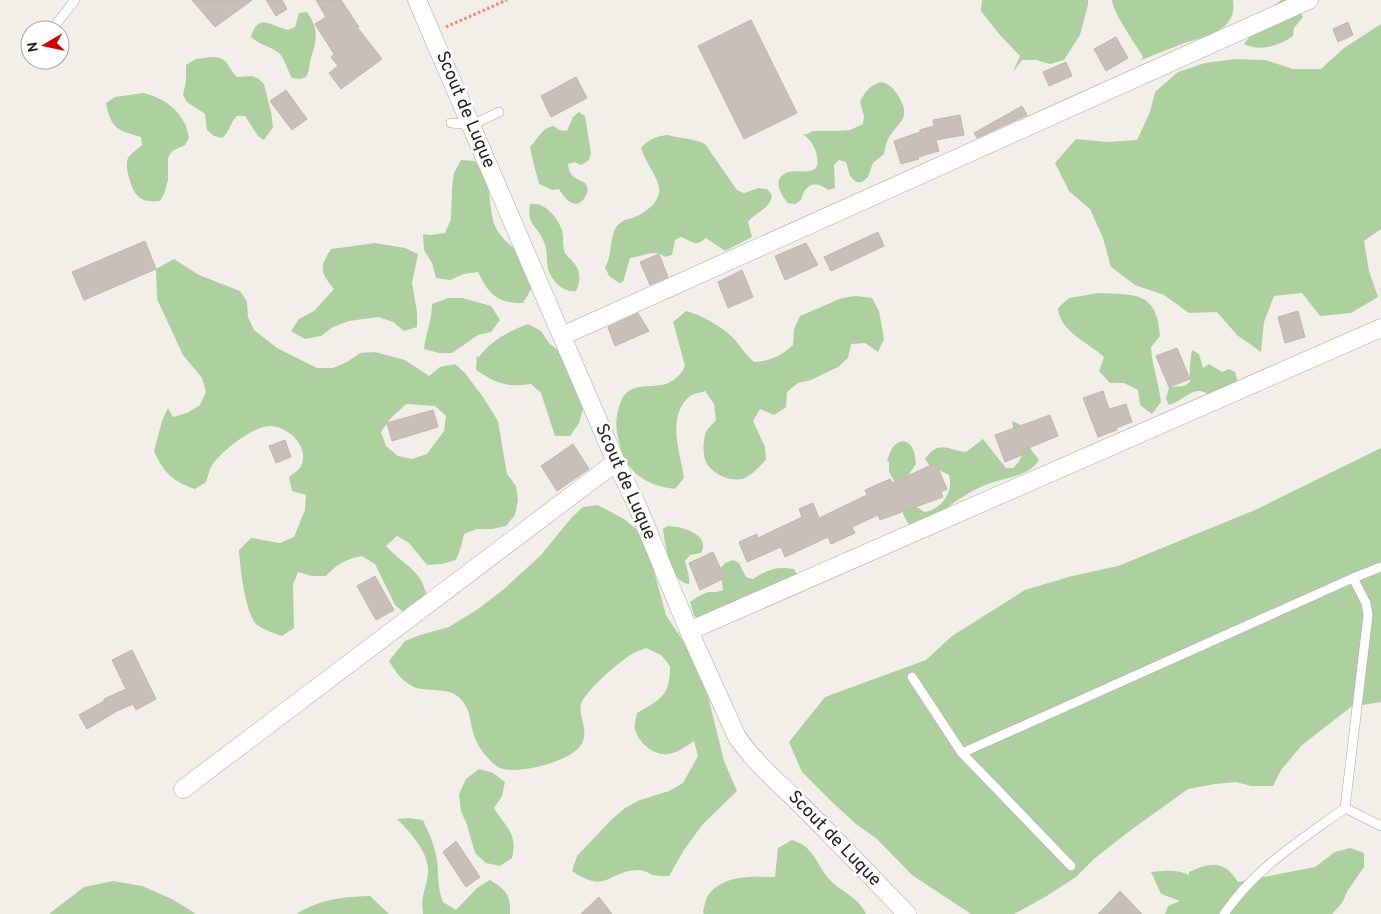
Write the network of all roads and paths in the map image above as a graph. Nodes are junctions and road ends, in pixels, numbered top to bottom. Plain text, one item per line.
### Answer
1 (75, 0) edge
2 (417, 0) edge
3 (507, 0) edge
4 (1309, 0) edge
5 (59, 20) edge
6 (451, 25) dead end
7 (499, 112) dead end
8 (451, 123) dead end
9 (472, 125) junction
10 (1381, 328) edge
11 (562, 336) junction
12 (616, 462) junction
13 (1381, 567) edge
14 (1353, 578) junction
15 (689, 631) junction
16 (912, 677) dead end
17 (962, 753) junction
18 (183, 788) dead end
19 (1345, 808) junction
20 (1381, 826) edge
21 (1071, 866) dead end
22 (907, 914) edge
23 (1224, 914) edge

1 - 5 lane
2 - 9 street, Scout de Luque
3 - 6 path
4 - 11 street
7 - 9 lane
8 - 9 lane
9 - 11 street, Scout de Luque
10 - 15 street
11 - 12 street, Scout de Luque
12 - 15 street, Scout de Luque
12 - 18 street
13 - 14 lane
14 - 17 lane
14 - 19 lane
15 - 22 street, Scout de Luque
16 - 17 lane
17 - 21 lane
19 - 20 lane
19 - 23 lane

